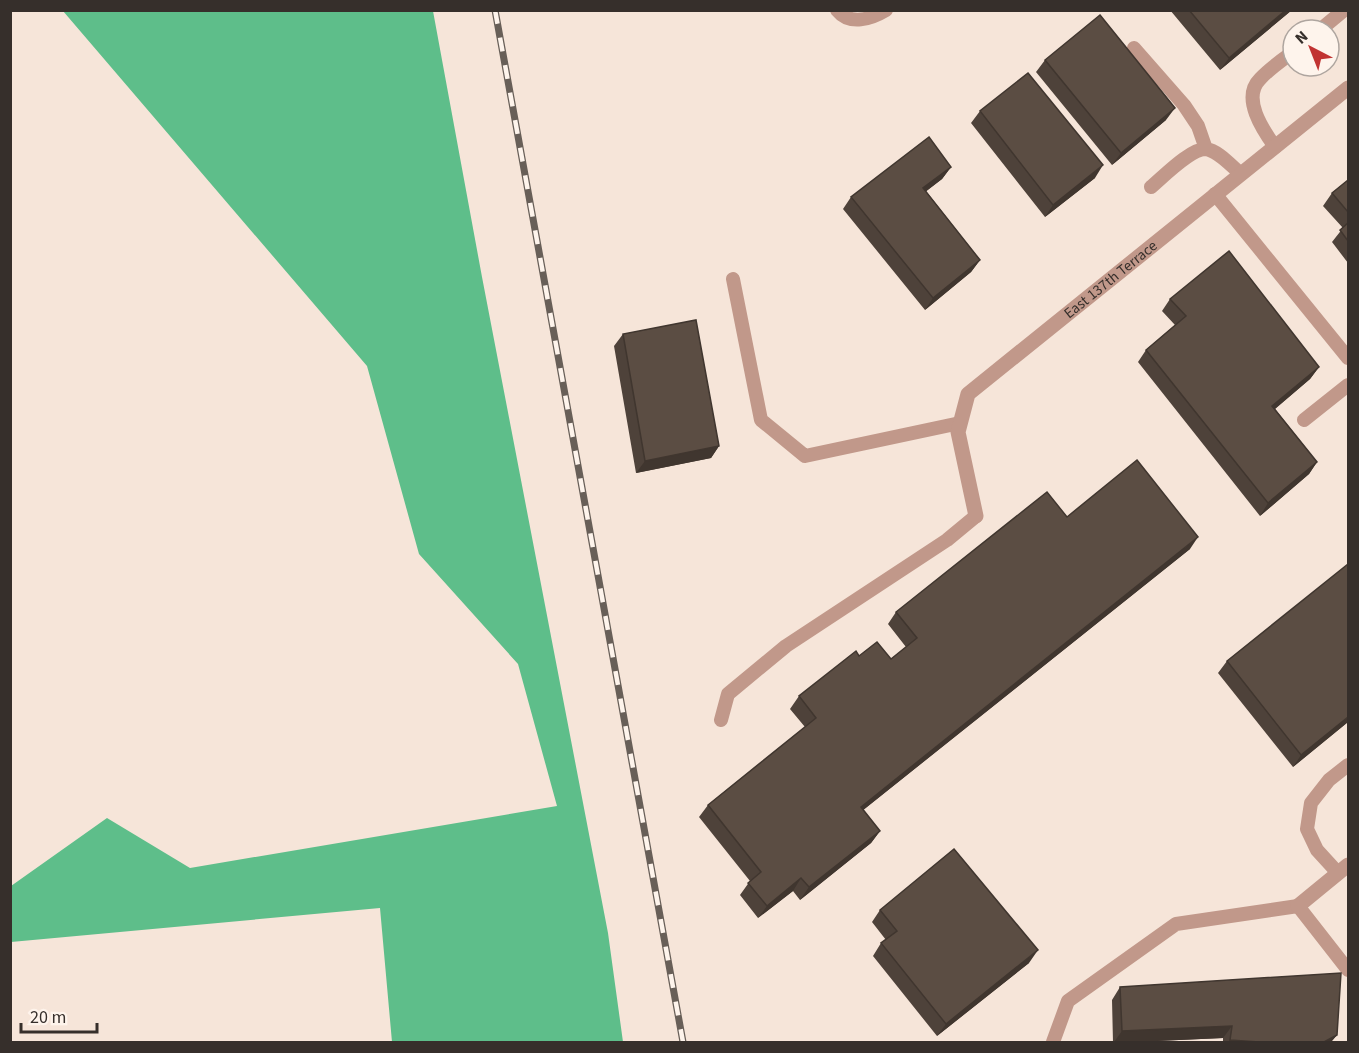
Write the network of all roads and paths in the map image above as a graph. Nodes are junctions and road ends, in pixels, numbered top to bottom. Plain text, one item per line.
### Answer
1 (837, 10) edge
2 (886, 10) edge
3 (1134, 48) dead end
4 (1281, 62) edge
5 (1348, 88) edge
6 (1275, 147) junction
7 (1206, 149) junction
8 (1241, 174) junction
9 (1151, 187) dead end
10 (1215, 194) junction
11 (733, 279) dead end
12 (1348, 358) edge
13 (1348, 385) edge
14 (1304, 420) dead end
15 (960, 423) junction
16 (976, 516) joint
17 (721, 720) dead end
18 (1348, 765) edge
19 (1343, 869) edge
20 (1298, 906) junction
21 (1348, 970) edge
22 (1053, 1042) edge

1 - 2 lane
3 - 7 lane
4 - 6 lane
5 - 6 street, East 137th Terrace
6 - 8 street, East 137th Terrace
7 - 8 lane
7 - 9 lane
8 - 10 street, East 137th Terrace
10 - 12 lane
10 - 15 street, East 137th Terrace
11 - 15 lane
13 - 14 lane
15 - 16 street, East 137th Terrace
16 - 17 lane
18 - 19 lane
19 - 20 street
20 - 21 lane
20 - 22 lane

